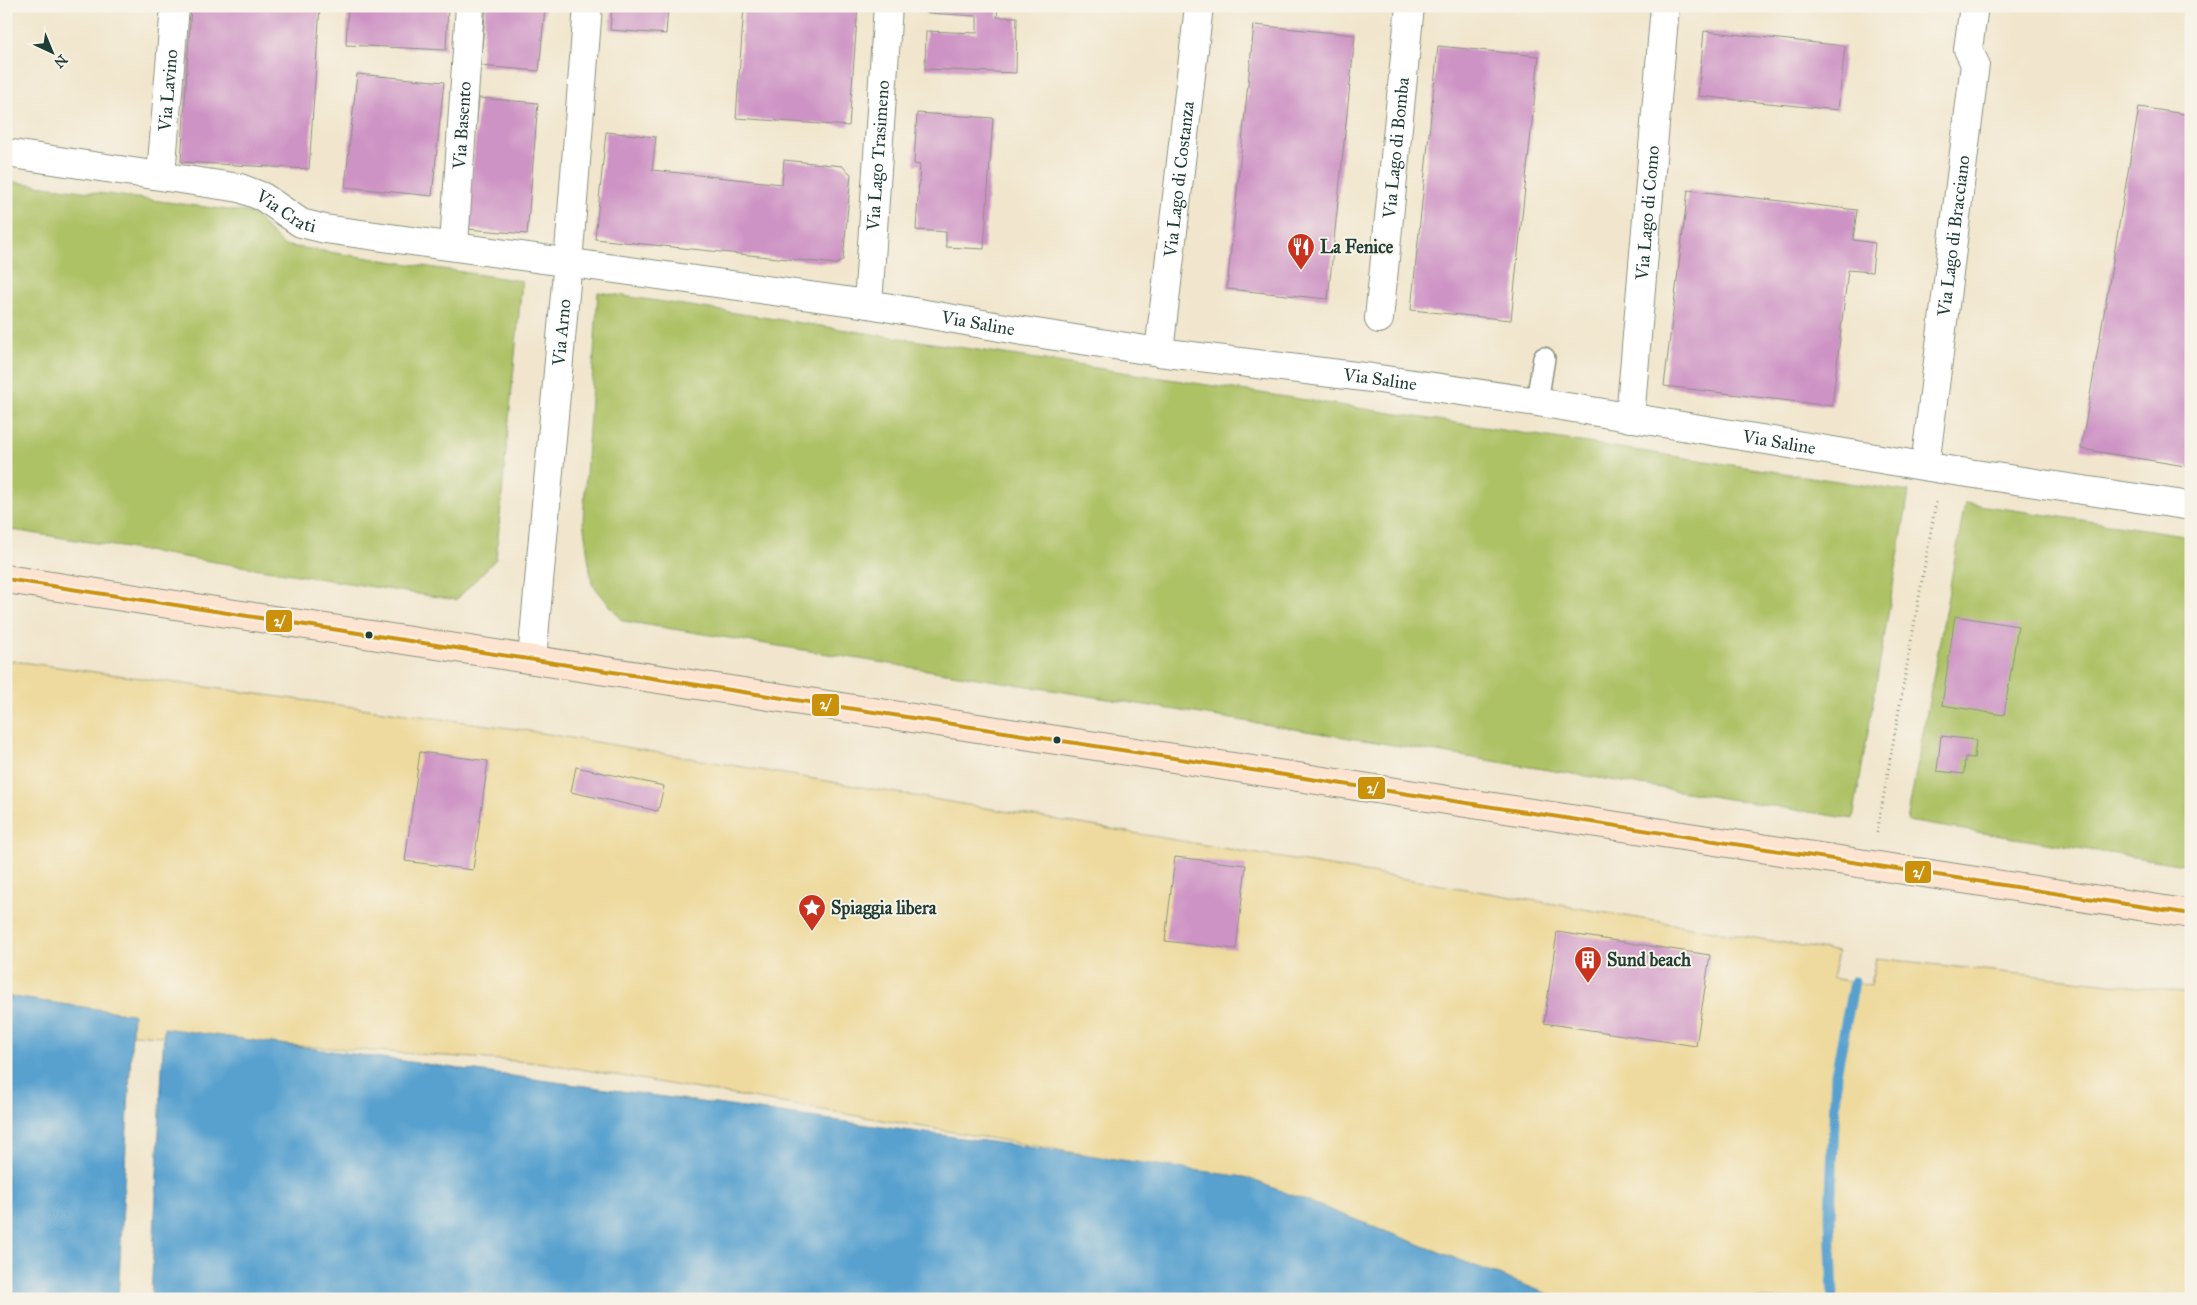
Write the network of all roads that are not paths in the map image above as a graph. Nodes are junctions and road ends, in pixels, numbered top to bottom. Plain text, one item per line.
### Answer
1 (175, 6) edge
2 (470, 6) edge
3 (588, 6) edge
4 (888, 6) edge
5 (1199, 6) edge
6 (1410, 6) edge
7 (1665, 6) edge
8 (1974, 6) edge
9 (6, 152) edge
10 (161, 175) junction
11 (454, 246) junction
12 (568, 264) junction
13 (868, 304) junction
14 (1379, 319) dead end
15 (1159, 352) junction
16 (1544, 358) dead end
17 (1537, 402) junction
18 (1630, 418) junction
19 (1933, 467) junction
20 (2191, 506) edge
21 (6, 579) edge
22 (532, 658) junction
23 (2191, 914) edge

1 - 10 street, Via Lavino
2 - 11 street, Via Basento
3 - 12 street, Via Arno
4 - 13 street, Via Lago Trasimeno
5 - 15 street, Via Lago di Costanza
6 - 14 street, Via Lago di Bomba
7 - 18 street, Via Lago di Como
8 - 19 street, Via Lago di Bracciano
9 - 10 street, Via Crati
10 - 11 street, Via Crati
11 - 12 street, Via Crati
12 - 13 street, Via Saline
12 - 22 street, Via Arno
13 - 15 street, Via Saline
15 - 17 street, Via Saline
16 - 17 lane
17 - 18 street, Via Saline
18 - 19 street, Via Saline
19 - 20 street, Via Saline
21 - 22 street
22 - 23 street

